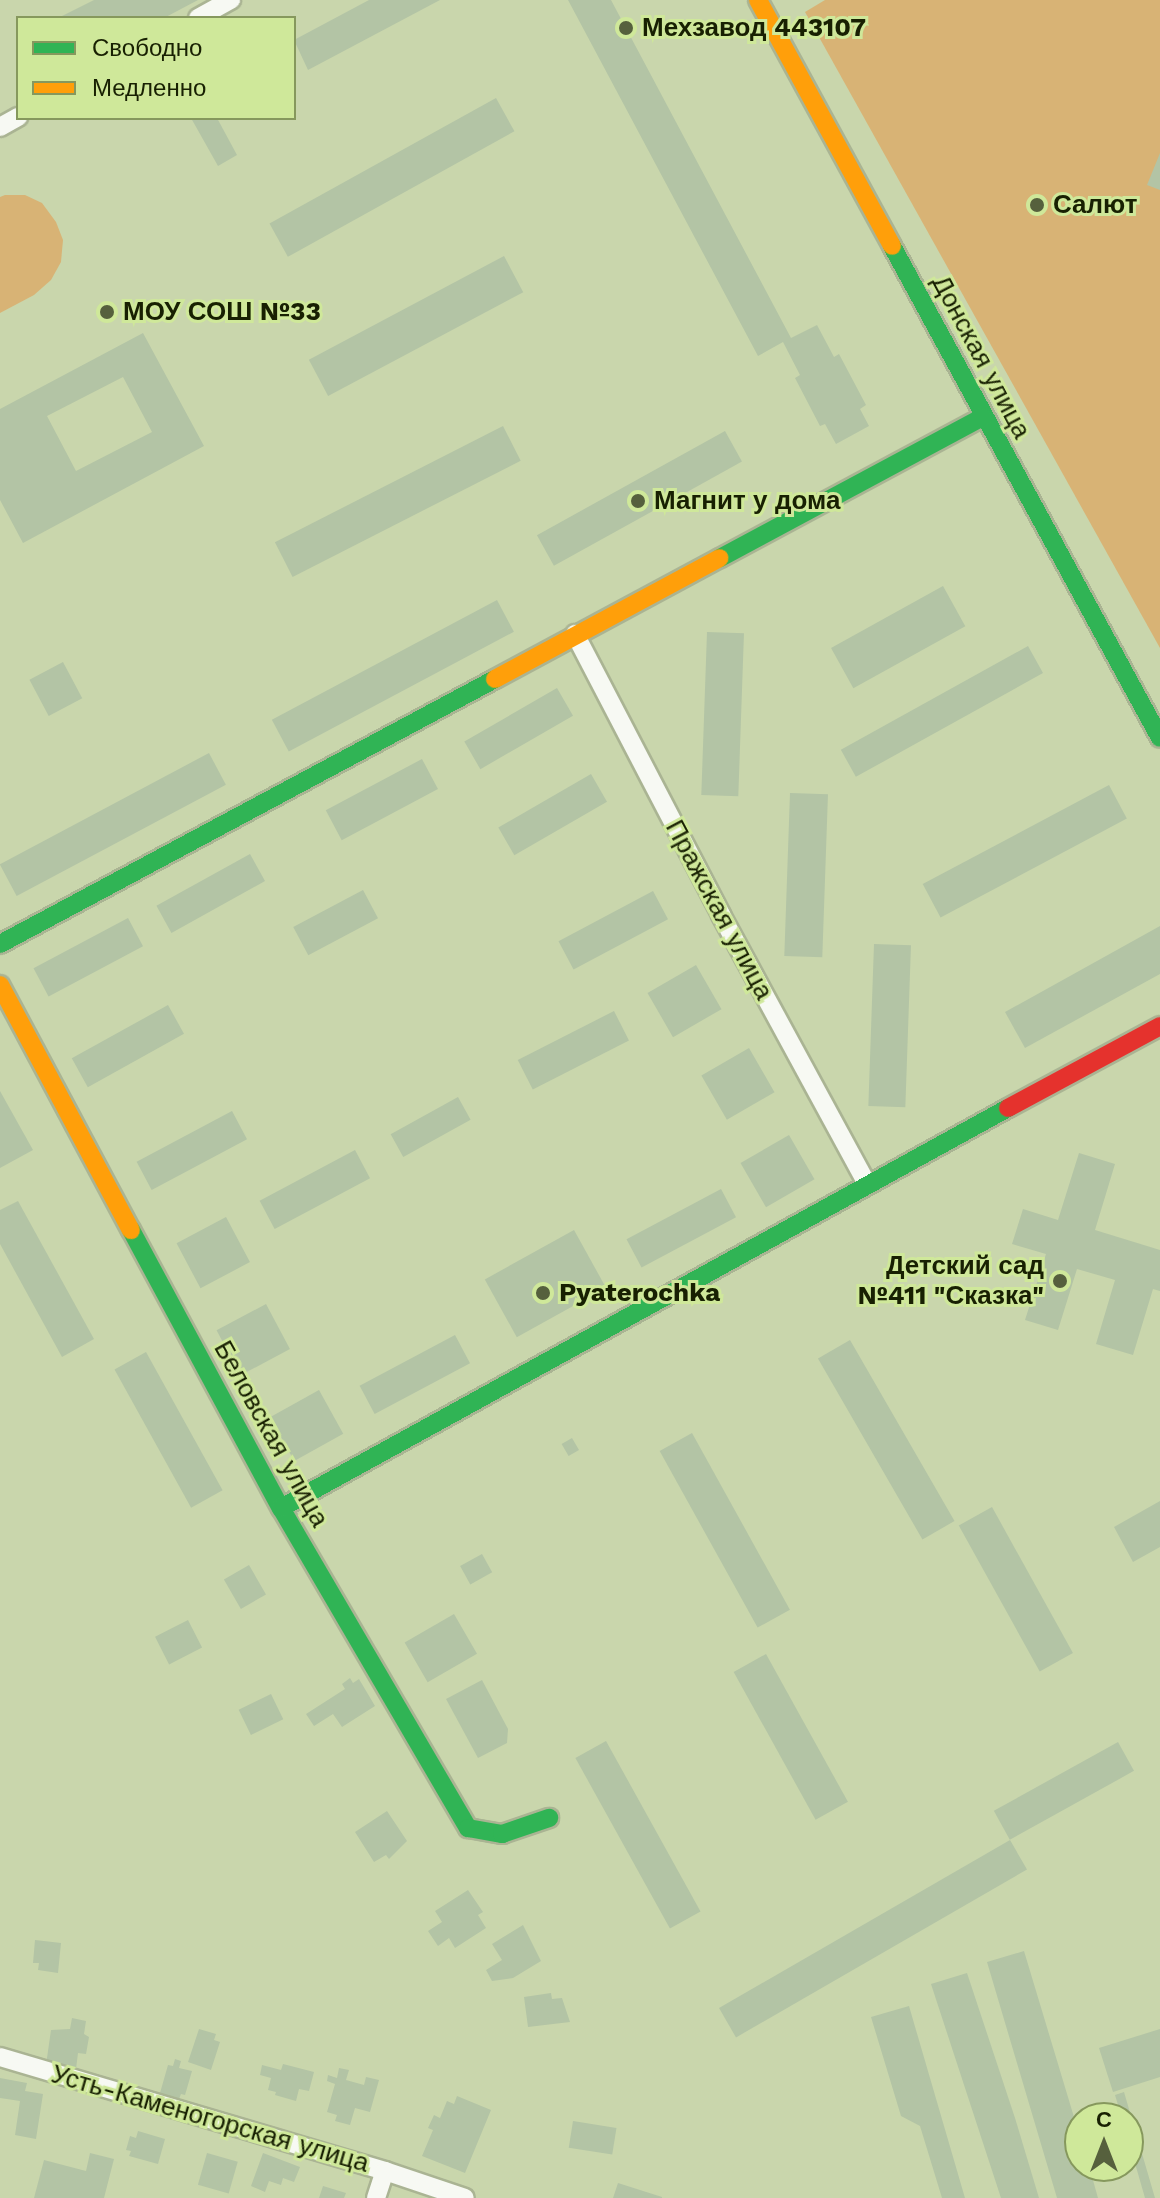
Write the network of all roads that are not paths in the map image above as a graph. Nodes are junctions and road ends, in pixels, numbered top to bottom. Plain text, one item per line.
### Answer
1 (231, 0) edge
2 (758, 0) edge
3 (202, 16) edge
4 (983, 417) junction
5 (575, 634) junction
6 (1160, 738) edge
7 (0, 944) edge
8 (0, 985) edge
9 (1160, 1026) edge
10 (867, 1184) junction
11 (281, 1508) junction
12 (549, 1818) dead end
13 (0, 2057) edge
14 (385, 2171) junction
15 (376, 2198) edge
16 (465, 2198) edge

1 - 3 street
2 - 4 street, Донская улица
4 - 5 street
4 - 6 street, Донская улица
5 - 7 street
5 - 10 street, Пражская улица
8 - 11 street, Беловская улица
9 - 10 street
10 - 11 street
11 - 12 street, Беловская улица
13 - 14 street, Усть-Каменогорская улица
14 - 15 street
14 - 16 street, Усть-Каменогорская улица

